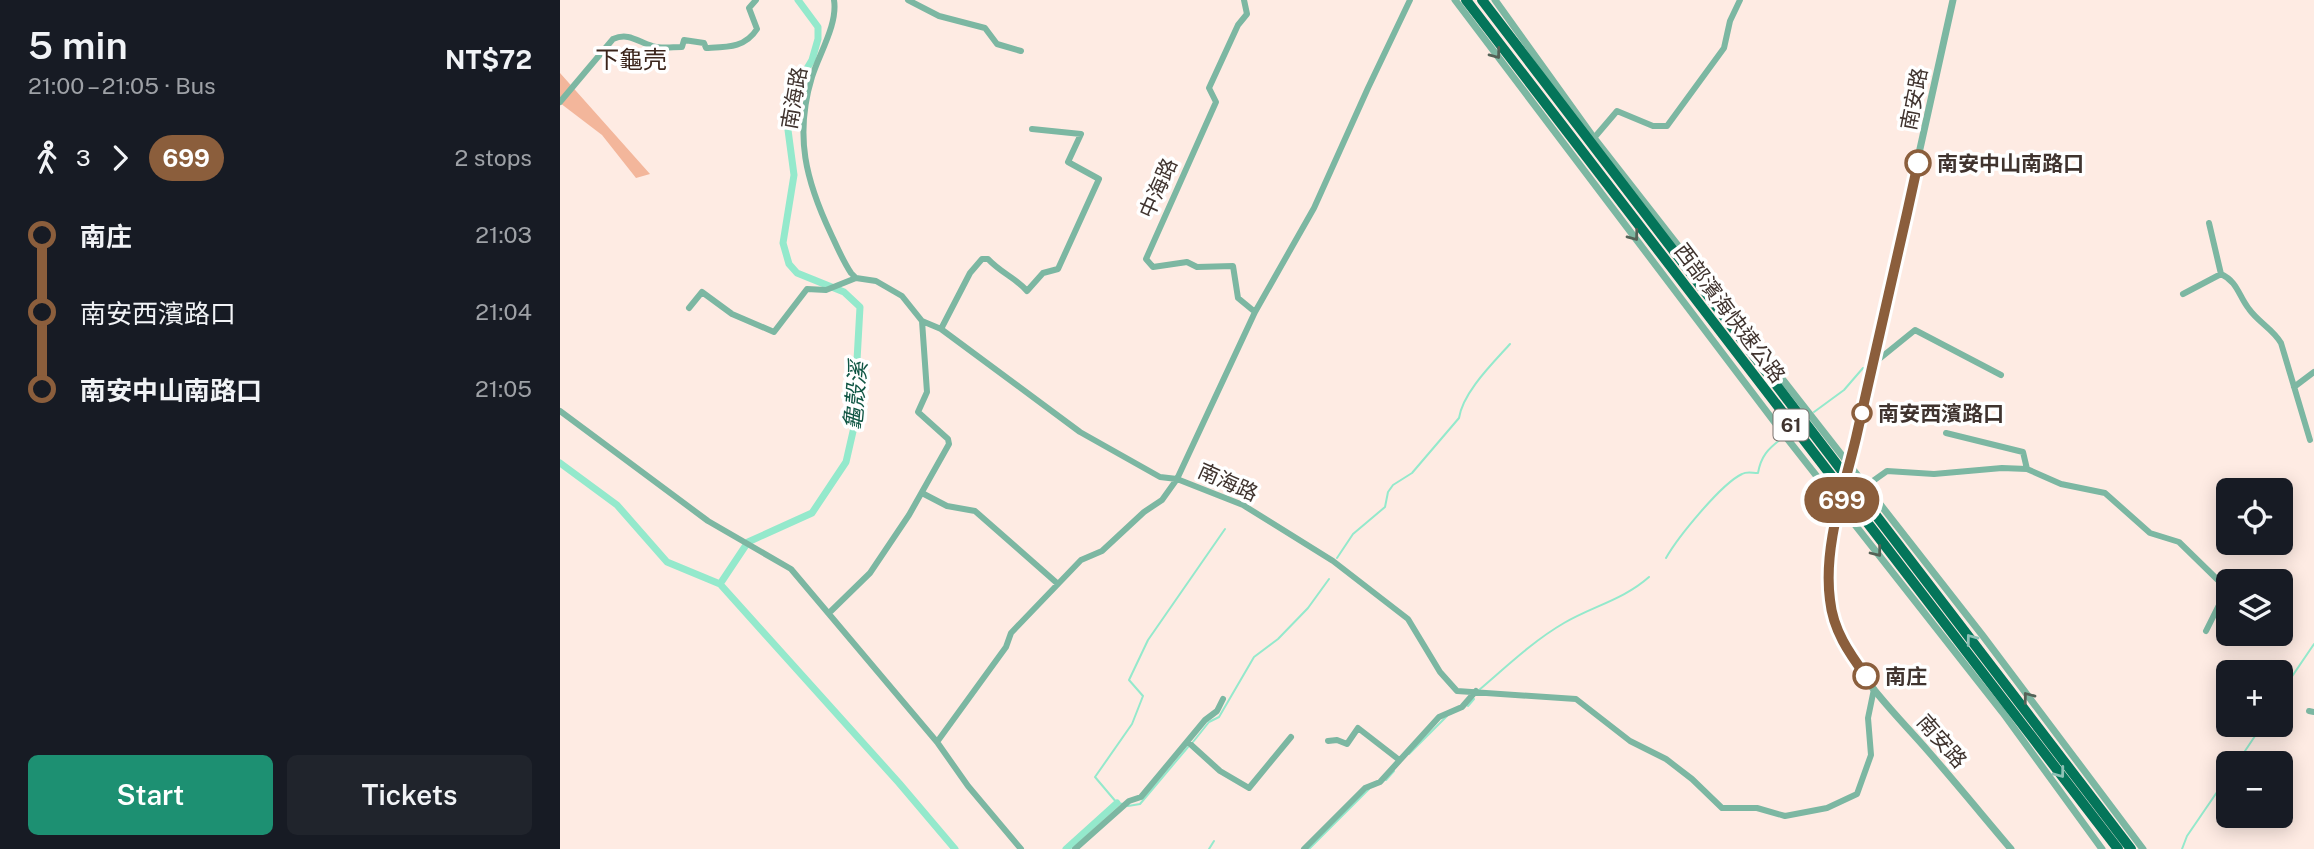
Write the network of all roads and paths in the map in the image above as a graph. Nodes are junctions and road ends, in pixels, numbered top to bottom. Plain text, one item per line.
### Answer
1 (756, 0) edge
2 (836, 0) edge
3 (908, 0) edge
4 (1244, 0) edge
5 (1410, 0) edge
6 (1455, 0) edge
7 (1466, 0) edge
8 (1482, 0) edge
9 (1496, 0) edge
10 (1740, 0) edge
11 (1953, 0) edge
12 (1021, 51) dead end
13 (560, 102) edge
14 (1032, 129) dead end
15 (1594, 138) junction
16 (2209, 223) dead end
17 (2221, 274) junction
18 (856, 278) junction
19 (2183, 294) dead end
20 (689, 308) dead end
21 (1255, 312) junction
22 (922, 321) junction
23 (941, 329) junction
24 (1873, 364) junction
25 (2314, 372) edge
26 (2001, 375) dead end
27 (2294, 387) junction
28 (560, 411) edge
29 (1946, 433) dead end
30 (2310, 440) dead end
31 (1849, 468) junction
32 (2027, 469) junction
33 (1177, 479) junction
34 (1864, 487) junction
35 (922, 493) junction
36 (1841, 505) junction
37 (1058, 584) junction
38 (829, 613) junction
39 (2206, 631) dead end
40 (1874, 689) junction
41 (1476, 691) junction
42 (1223, 699) dead end
43 (1292, 737) dead end
44 (1328, 741) dead end
45 (937, 742) junction
46 (1188, 742) junction
47 (1398, 760) junction
48 (1021, 849) edge
49 (1076, 849) edge
50 (1304, 849) edge
51 (2011, 849) edge
52 (2102, 849) edge
53 (2118, 849) edge
54 (2132, 849) edge
55 (2143, 849) edge

1 - 13 street
2 - 18 street, 南海路
3 - 12 street
4 - 21 street, 中海路
5 - 21 street
6 -> 36 street
7 -> 53 highway, 西部濱海快速公路 / 61
54 -> 8 highway, 西部濱海快速公路 / 61
9 - 15 street
10 - 15 street
11 - 24 street, 南安路
14 - 23 street
15 - 31 street
16 - 17 street
17 - 19 street
17 - 27 street
18 - 20 street
18 - 22 street, 南海路
21 - 33 street
22 - 23 street, 南海路
22 - 35 street
23 - 33 street, 南海路
24 - 26 street
24 - 31 street, 南安路
25 - 27 street
27 - 30 street
28 - 38 street
29 - 32 street
31 - 34 street
31 - 36 street, 南安路
32 - 34 street
32 - 39 street
33 - 37 street
33 - 41 street, 南海路
34 - 36 street
55 -> 34 street
35 - 37 street
35 - 38 street
36 - 40 street, 南安路
36 -> 52 street
37 - 45 street
38 - 45 street
40 - 41 street, 南海路
40 - 51 street, 南安路
41 - 47 street
42 - 46 street
43 - 46 street
44 - 47 street
45 - 48 street
46 - 49 street
47 - 50 street

